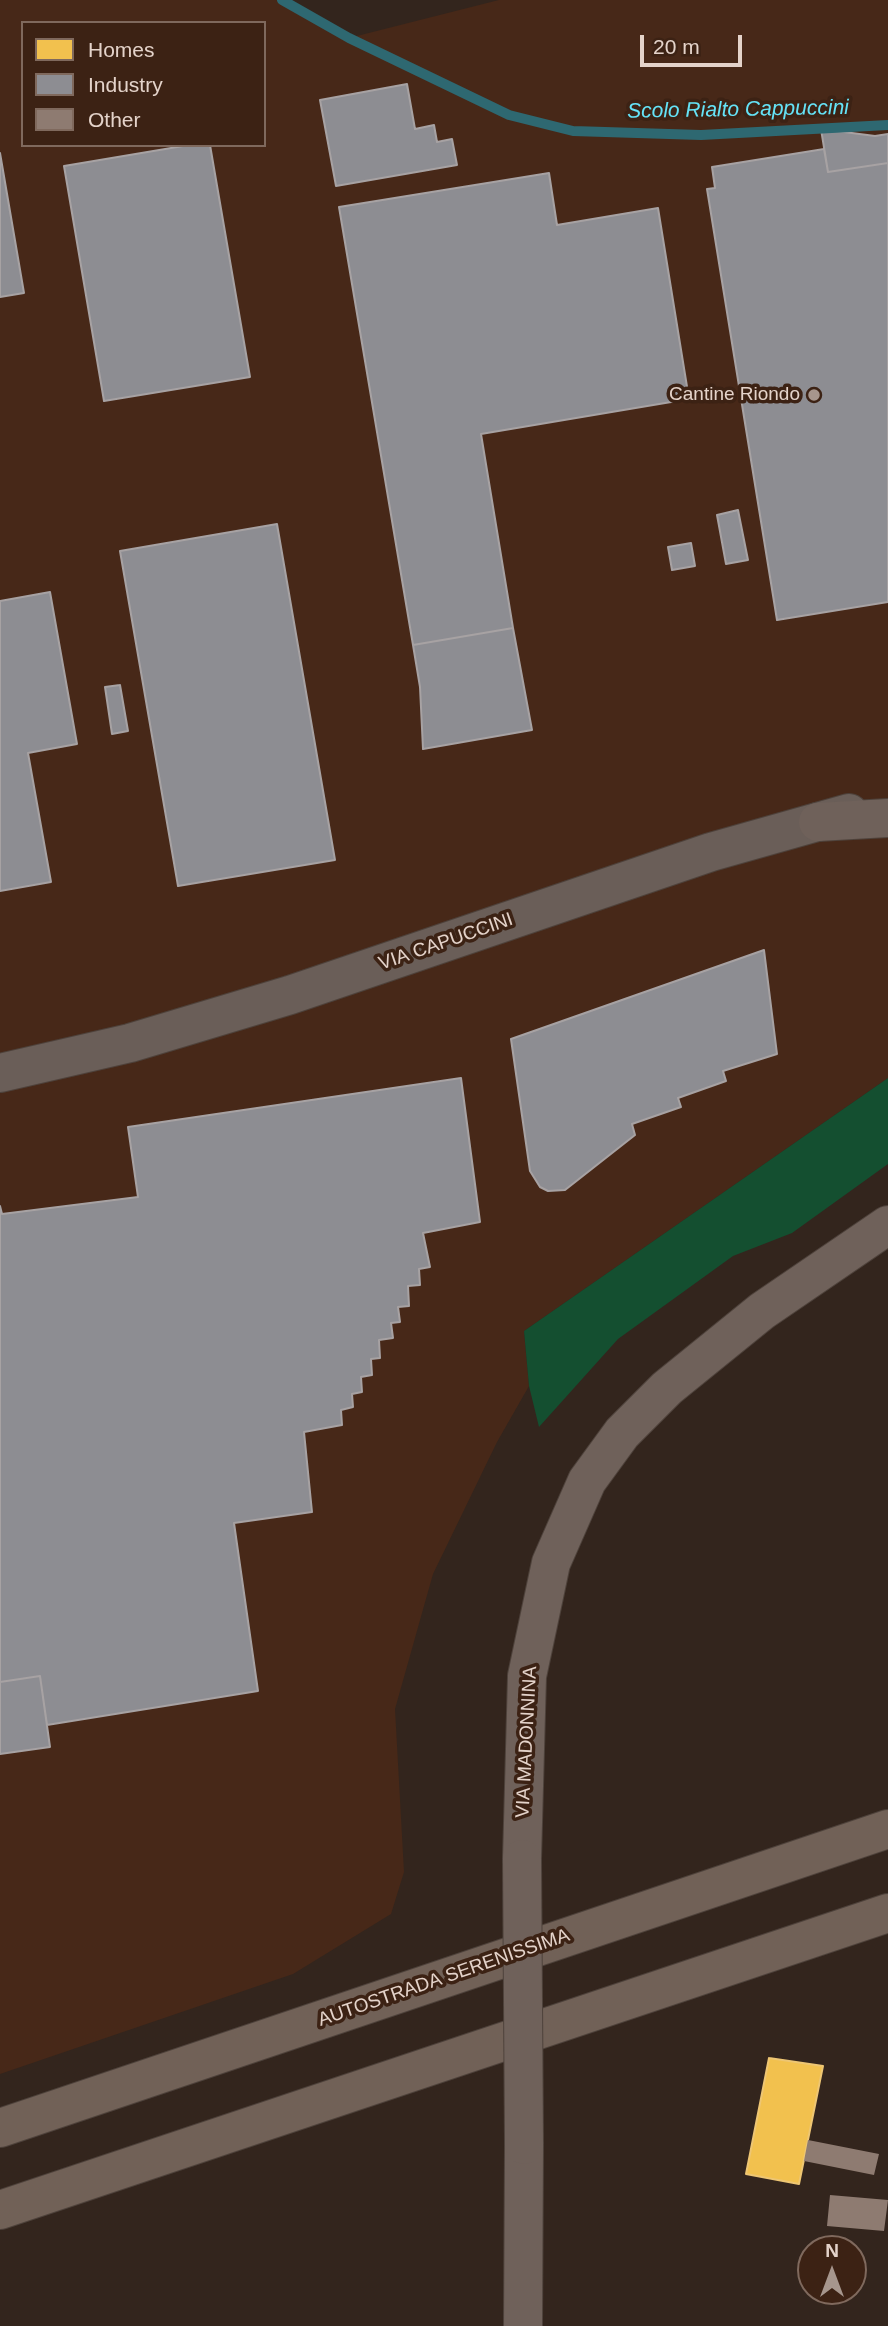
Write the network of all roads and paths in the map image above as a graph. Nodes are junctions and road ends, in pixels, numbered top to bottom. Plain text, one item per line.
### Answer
1 (888, 801) edge
2 (888, 818) edge
3 (818, 822) junction
4 (0, 1073) edge
5 (888, 1226) edge
6 (888, 1829) edge
7 (888, 1913) edge
8 (0, 2128) edge
9 (0, 2210) edge
10 (523, 2326) edge

1 - 3 street, VIA CAPUCCINI
2 - 3 main road
3 - 4 street, VIA CAPUCCINI
5 - 10 main road, VIA MADONNINA, bridge
6 - 8 highway, AUTOSTRADA SERENISSIMA
7 - 9 highway

